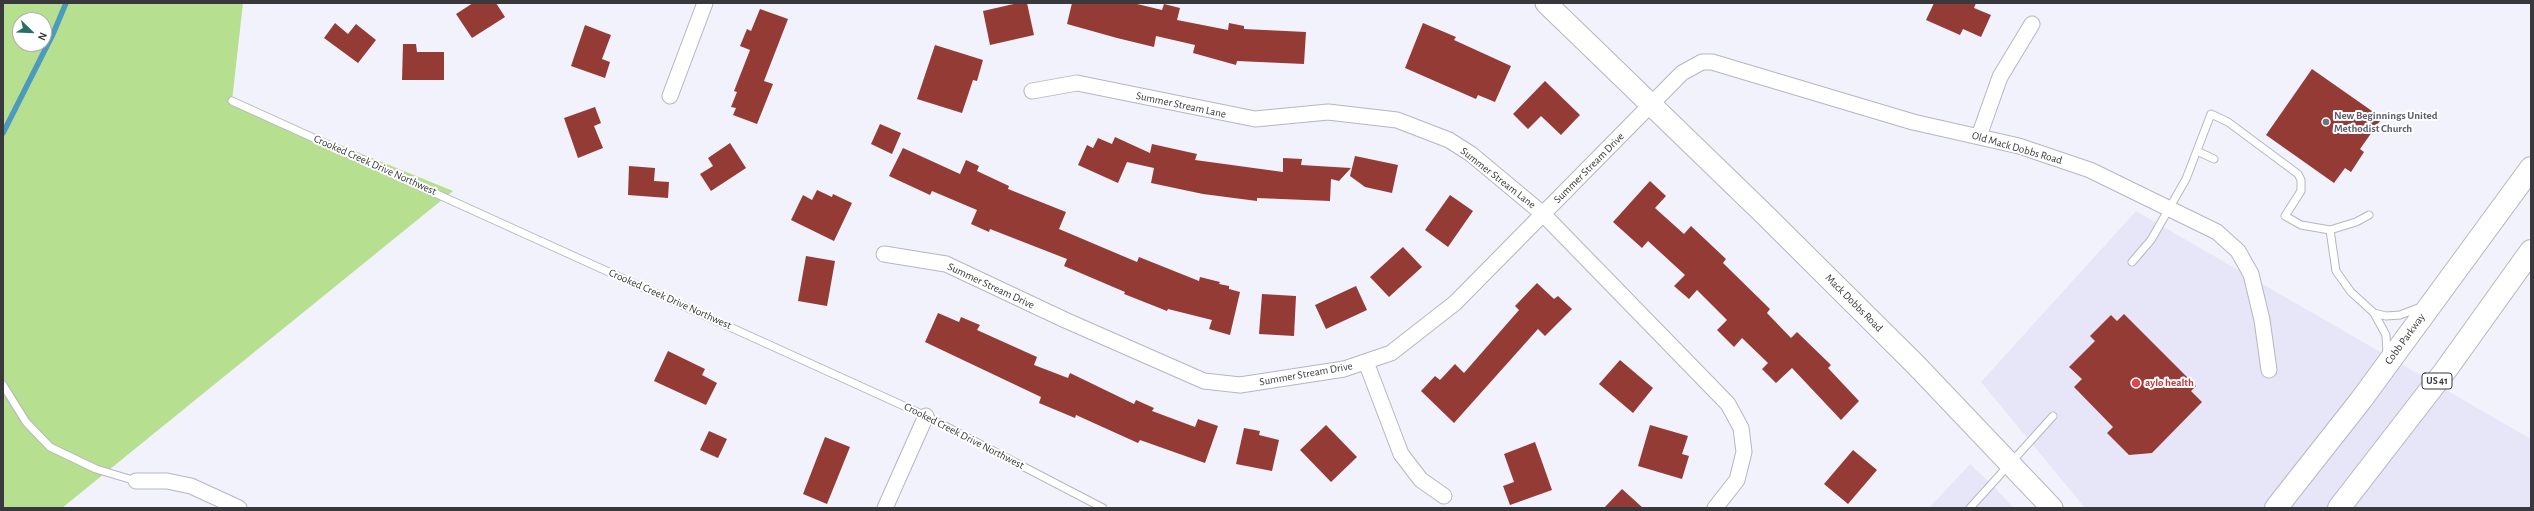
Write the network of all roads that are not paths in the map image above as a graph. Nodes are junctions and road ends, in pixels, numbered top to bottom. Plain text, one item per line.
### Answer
1 (705, 3) edge
2 (1546, 3) edge
3 (2032, 24) dead end
4 (1032, 91) dead end
5 (670, 96) dead end
6 (232, 100) dead end
7 (1651, 105) junction
8 (1979, 136) junction
9 (2197, 152) junction
10 (2214, 160) dead end
11 (2531, 168) edge
12 (2171, 208) junction
13 (1543, 214) junction
14 (2368, 215) dead end
15 (2330, 230) junction
16 (2531, 251) edge
17 (884, 254) dead end
18 (2132, 262) dead end
19 (2432, 302) junction
20 (2374, 313) junction
21 (1366, 362) junction
22 (2387, 363) junction
23 (2269, 370) dead end
24 (3, 385) edge
25 (926, 416) junction
26 (2053, 416) dead end
27 (2010, 464) junction
28 (136, 481) joint
29 (1444, 496) dead end
30 (239, 508) edge
31 (885, 508) edge
32 (1103, 508) edge
33 (1715, 508) edge
34 (1970, 508) edge
35 (2052, 508) edge
36 (2276, 508) edge
37 (2339, 508) edge

1 - 5 street
2 - 7 street, Mack Dobbs Road
3 - 8 street
4 - 13 street, Summer Stream Lane
6 - 25 lane, Crooked Creek Drive Northwest
7 - 8 street, Old Mack Dobbs Road
7 - 13 street, Summer Stream Drive
7 - 27 street, Mack Dobbs Road
8 - 12 street, Old Mack Dobbs Road
9 - 10 lane
9 - 12 lane
9 - 15 lane
11 - 19 main road, Cobb Parkway
12 - 18 lane
12 - 23 street, Old Mack Dobbs Road
13 - 21 street, Summer Stream Drive
13 - 33 street, Summer Stream Lane
14 - 15 lane
15 - 20 lane
16 - 37 main road, US 41
17 - 21 street, Summer Stream Drive
19 - 20 lane
19 - 22 main road, Cobb Parkway
20 - 22 lane
21 - 29 street
22 - 36 main road, Cobb Parkway
24 - 28 lane
25 - 31 street
25 - 32 lane, Crooked Creek Drive Northwest
26 - 27 lane
27 - 34 lane
27 - 35 street, Mack Dobbs Road
28 - 30 street

